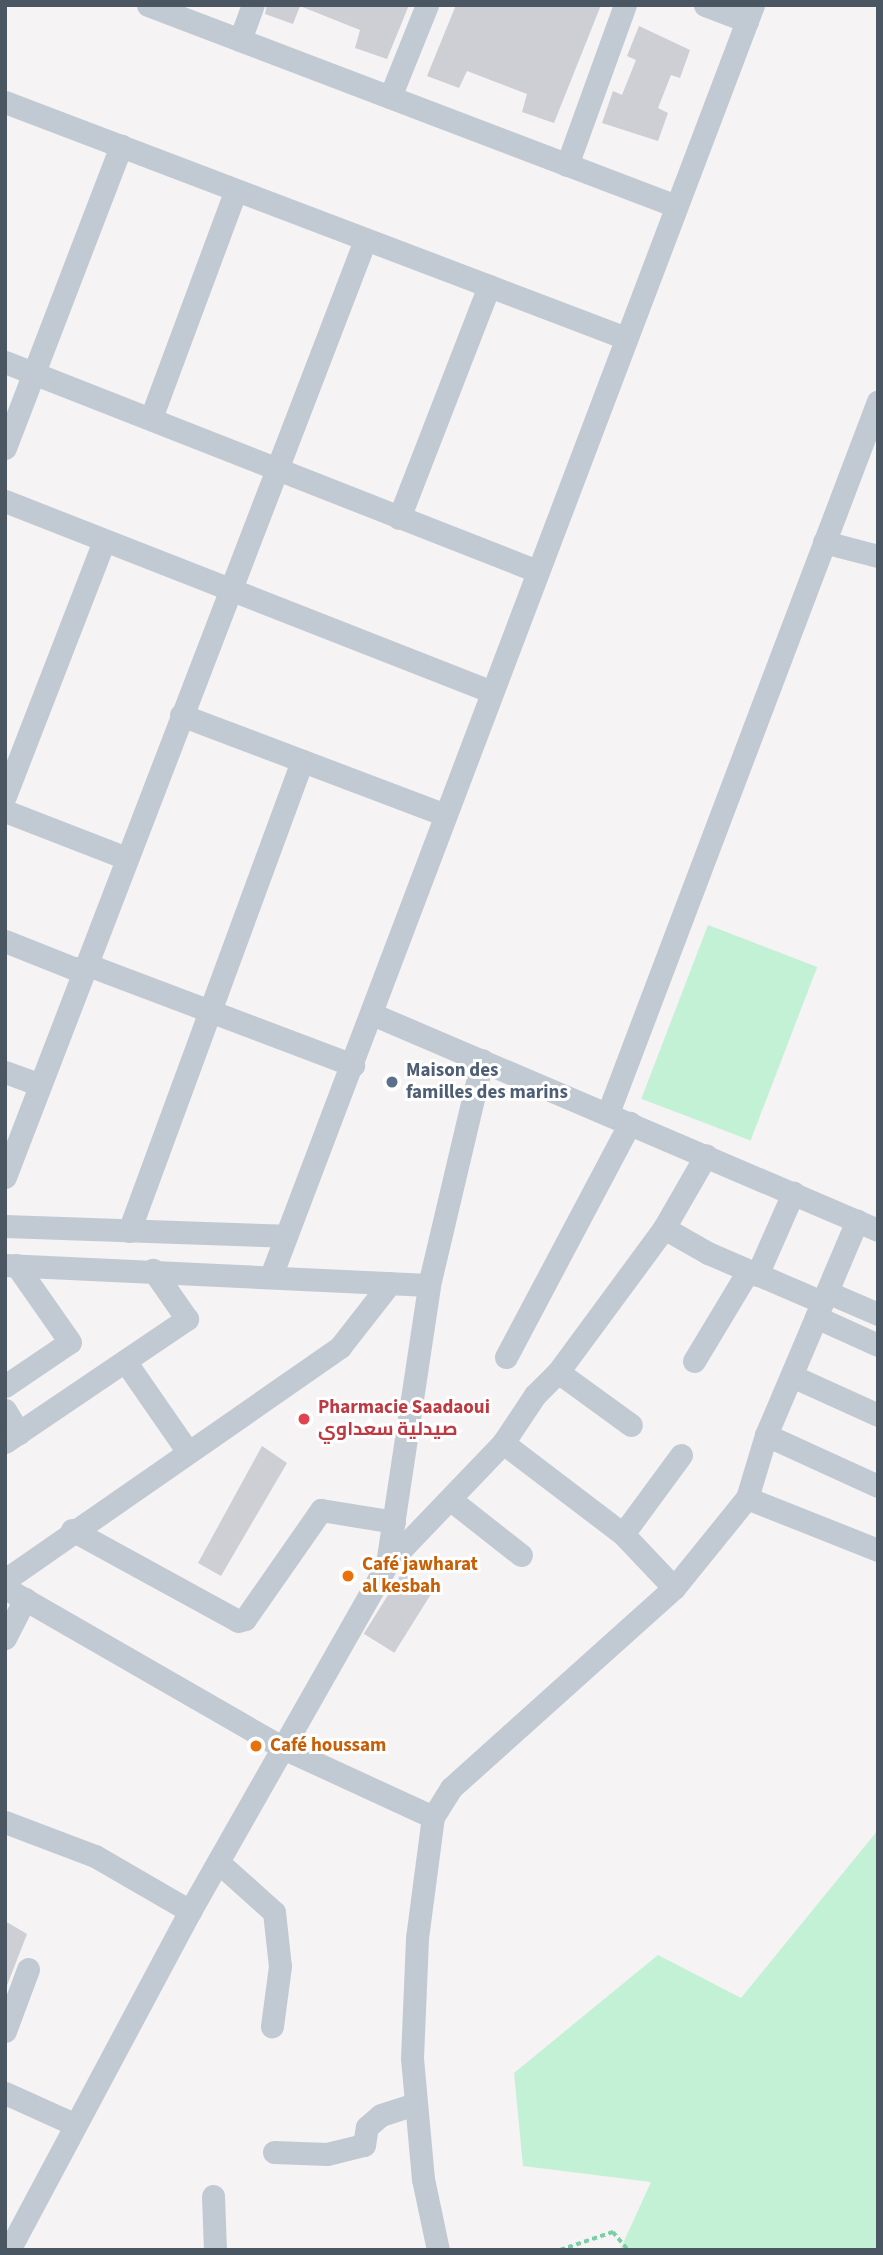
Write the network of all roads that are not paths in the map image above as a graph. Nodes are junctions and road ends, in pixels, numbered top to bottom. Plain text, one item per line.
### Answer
1 (148, 5) edge
2 (253, 5) edge
3 (427, 5) edge
4 (705, 5) edge
5 (750, 13) edge
6 (622, 15) edge
7 (240, 40) junction
8 (390, 97) junction
9 (5, 102) edge
10 (121, 146) junction
11 (567, 165) junction
12 (236, 190) junction
13 (676, 206) junction
14 (366, 240) junction
15 (489, 286) junction
16 (626, 338) junction
17 (5, 362) edge
18 (35, 372) junction
19 (878, 401) edge
20 (151, 418) junction
21 (5, 448) edge
22 (278, 469) junction
23 (5, 501) edge
24 (399, 518) junction
25 (104, 541) junction
26 (824, 542) junction
27 (878, 556) edge
28 (537, 571) junction
29 (229, 590) junction
30 (492, 692) junction
31 (181, 715) junction
32 (302, 761) junction
33 (5, 796) edge
34 (5, 811) edge
35 (445, 815) junction
36 (126, 858) junction
37 (5, 942) edge
38 (84, 968) junction
39 (208, 1010) junction
40 (372, 1014) junction
41 (482, 1060) junction
42 (353, 1065) junction
43 (5, 1072) edge
44 (40, 1085) junction
45 (608, 1113) junction
46 (630, 1123) junction
47 (706, 1155) junction
48 (5, 1177) edge
49 (793, 1193) junction
50 (867, 1225) edge
51 (5, 1226) edge
52 (664, 1228) junction
53 (130, 1231) junction
54 (286, 1236) junction
55 (11, 1265) edge
56 (153, 1270) junction
57 (753, 1273) junction
58 (271, 1276) junction
59 (390, 1283) junction
60 (429, 1285) junction
61 (822, 1304) junction
62 (878, 1314) edge
63 (878, 1345) edge
64 (506, 1357) dead end
65 (125, 1361) junction
66 (694, 1361) dead end
67 (558, 1372) junction
68 (792, 1376) junction
69 (5, 1386) edge
70 (5, 1410) edge
71 (878, 1415) edge
72 (631, 1425) dead end
73 (766, 1436) junction
74 (12, 1437) edge
75 (503, 1443) junction
76 (188, 1452) junction
77 (681, 1455) dead end
78 (878, 1486) edge
79 (747, 1498) junction
80 (451, 1500) junction
81 (394, 1522) junction
82 (72, 1530) junction
83 (623, 1534) junction
84 (878, 1550) edge
85 (521, 1555) dead end
86 (387, 1564) junction
87 (5, 1580) edge
88 (5, 1588) edge
89 (674, 1588) junction
90 (26, 1599) junction
91 (5, 1637) edge
92 (283, 1748) junction
93 (433, 1817) junction
94 (5, 1822) edge
95 (218, 1862) junction
96 (190, 1911) junction
97 (28, 1969) dead end
98 (272, 2026) dead end
99 (5, 2031) edge
100 (5, 2093) edge
101 (415, 2104) junction
102 (74, 2124) junction
103 (274, 2152) dead end
104 (213, 2196) dead end
105 (9, 2250) edge
106 (215, 2250) edge
107 (438, 2250) edge

1 - 7 street
2 - 7 street
3 - 8 street
4 - 5 street
5 - 13 street
6 - 11 street
7 - 8 street
8 - 11 street
9 - 10 street
10 - 12 street
10 - 18 street
11 - 13 street
12 - 14 street
12 - 20 street
13 - 16 street
14 - 15 street
14 - 22 street
15 - 16 street
15 - 24 street
16 - 28 street
17 - 18 street
18 - 20 street
18 - 21 street
19 - 26 street
20 - 22 street
22 - 24 street
22 - 29 street
23 - 25 street
24 - 28 street
25 - 29 street
25 - 33 street
26 - 27 street
26 - 45 street
28 - 30 street
29 - 30 street
29 - 31 street
30 - 35 street
31 - 32 street
31 - 36 street
32 - 35 street
32 - 39 street
34 - 36 street
35 - 40 street
36 - 38 street
37 - 38 street
38 - 39 street
38 - 44 street
39 - 42 street
39 - 53 street
40 - 41 street
40 - 42 street
41 - 45 street
41 - 60 street
42 - 54 street
43 - 44 street
44 - 48 street
45 - 46 street
46 - 47 street
46 - 64 street
47 - 49 street
47 - 52 street
49 - 50 street
49 - 57 street
50 - 61 street
51 - 53 street
52 - 57 street
52 - 67 street
53 - 54 street
54 - 58 street
55 - 56 street
55 - 69 street
56 - 58 street
56 - 65 street
57 - 61 street
57 - 66 street
58 - 59 street
59 - 60 street
59 - 76 street
60 - 81 street
61 - 62 street
61 - 63 street
61 - 68 street
65 - 74 street
65 - 76 street
67 - 72 street
67 - 75 street
68 - 71 street
68 - 73 street
70 - 74 street
73 - 78 street
73 - 79 street
75 - 80 street
75 - 83 street
76 - 82 street
77 - 83 street
79 - 84 street
79 - 89 street
80 - 85 street
80 - 86 street
81 - 82 street
81 - 86 street
82 - 87 street
83 - 89 street
86 - 92 street
88 - 90 street
89 - 93 street
90 - 91 street
90 - 92 street
92 - 93 street
92 - 95 street
93 - 101 street
94 - 96 street
95 - 96 street
95 - 98 street
96 - 102 street
97 - 99 street
100 - 102 street
101 - 103 street
101 - 107 street
102 - 105 street
104 - 106 street

